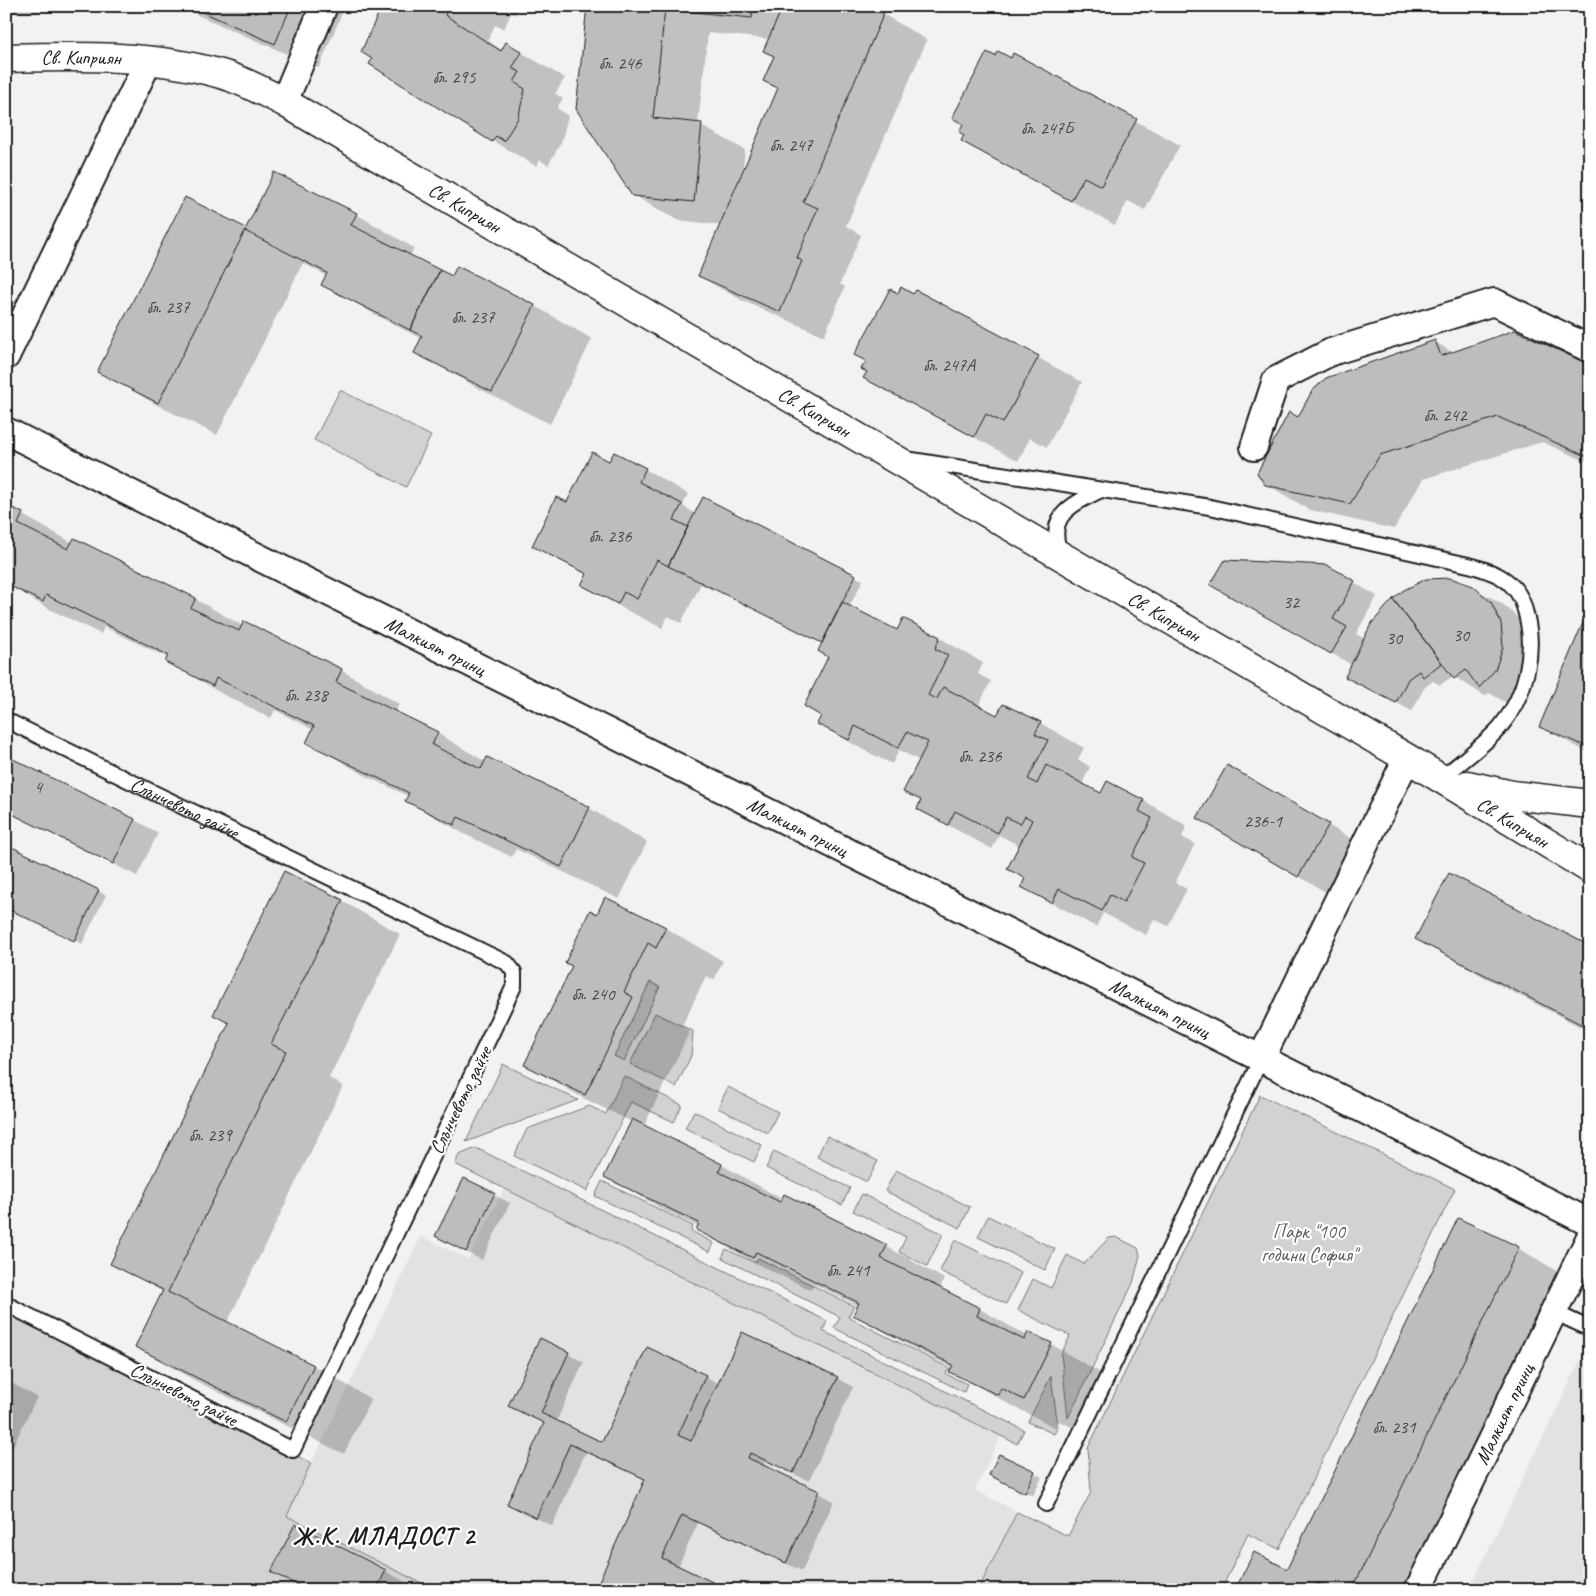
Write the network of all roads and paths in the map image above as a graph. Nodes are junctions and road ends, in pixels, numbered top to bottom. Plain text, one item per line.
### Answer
1 (324, 6) edge
2 (6, 58) edge
3 (149, 60) junction
4 (284, 102) junction
5 (1590, 349) edge
6 (9, 351) edge
7 (6, 432) edge
8 (1254, 447) dead end
9 (891, 457) junction
10 (1101, 490) junction
11 (1062, 557) junction
12 (6, 720) edge
13 (1407, 758) junction
14 (1441, 778) junction
15 (1590, 804) edge
16 (1590, 869) edge
17 (1261, 1059) junction
18 (1590, 1223) edge
19 (1590, 1237) edge
20 (6, 1304) edge
21 (1554, 1312) junction
22 (1590, 1330) edge
23 (1046, 1504) dead end
24 (1418, 1590) edge

1 - 4 street
2 - 3 street, Св. Киприян
3 - 4 street, Св. Киприян
3 - 6 street
4 - 9 street, Св. Киприян
5 - 8 street
7 - 17 street, Малкият принц
9 - 10 lane
9 - 11 street, Св. Киприян
10 - 11 lane
10 - 14 lane
11 - 13 street, Св. Киприян
12 - 20 lane, Слънчевото зайче
13 - 14 street, Св. Киприян
13 - 17 street
14 - 15 street
14 - 16 street, Св. Киприян
17 - 18 street, Малкият принц
17 - 23 lane
19 - 21 street, Малкият принц
21 - 22 lane
21 - 24 street, Малкият принц

